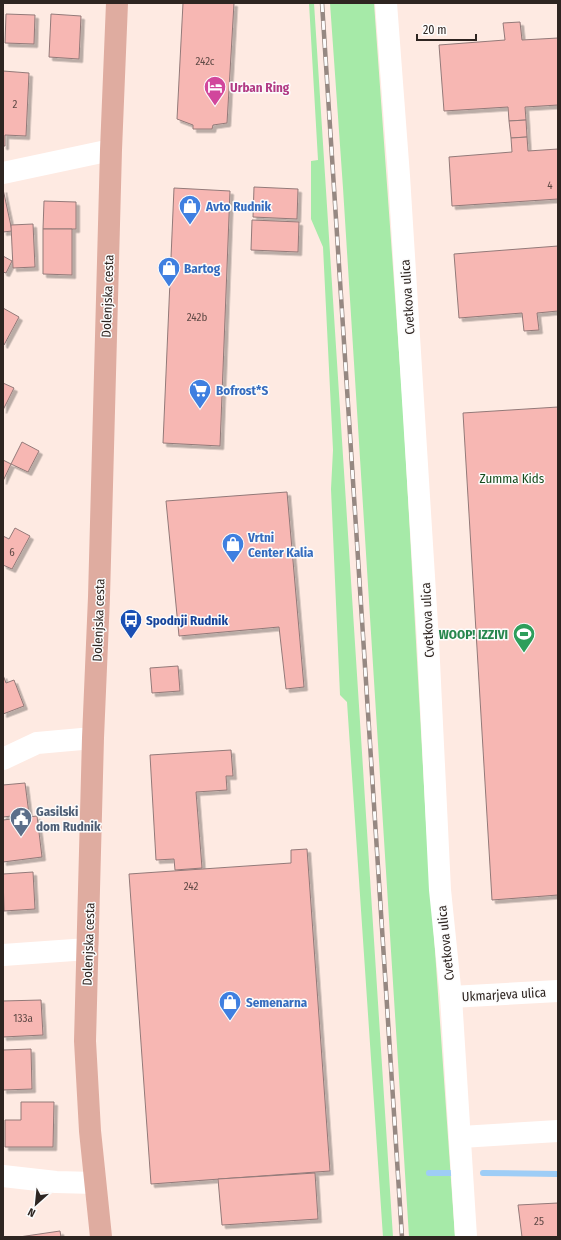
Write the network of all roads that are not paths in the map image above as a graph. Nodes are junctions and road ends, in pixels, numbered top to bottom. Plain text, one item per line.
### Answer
1 (117, 3) edge
2 (386, 3) edge
3 (111, 150) junction
4 (3, 172) edge
5 (93, 738) junction
6 (3, 759) edge
7 (88, 949) junction
8 (3, 955) edge
9 (558, 991) edge
10 (451, 997) junction
11 (558, 1131) edge
12 (460, 1137) junction
13 (3, 1176) edge
14 (95, 1183) junction
15 (101, 1237) edge
16 (466, 1237) edge

1 - 3 main road, Dolenjska cesta
2 - 10 street, Cvetkova ulica
3 - 4 street
3 - 5 main road, Dolenjska cesta
5 - 6 street
5 - 7 main road, Dolenjska cesta
7 - 8 street
7 - 14 main road, Dolenjska cesta
9 - 10 street, Ukmarjeva ulica
10 - 12 street, Cvetkova ulica
11 - 12 street
12 - 16 street, Cvetkova ulica
13 - 14 street
14 - 15 main road, Dolenjska cesta

